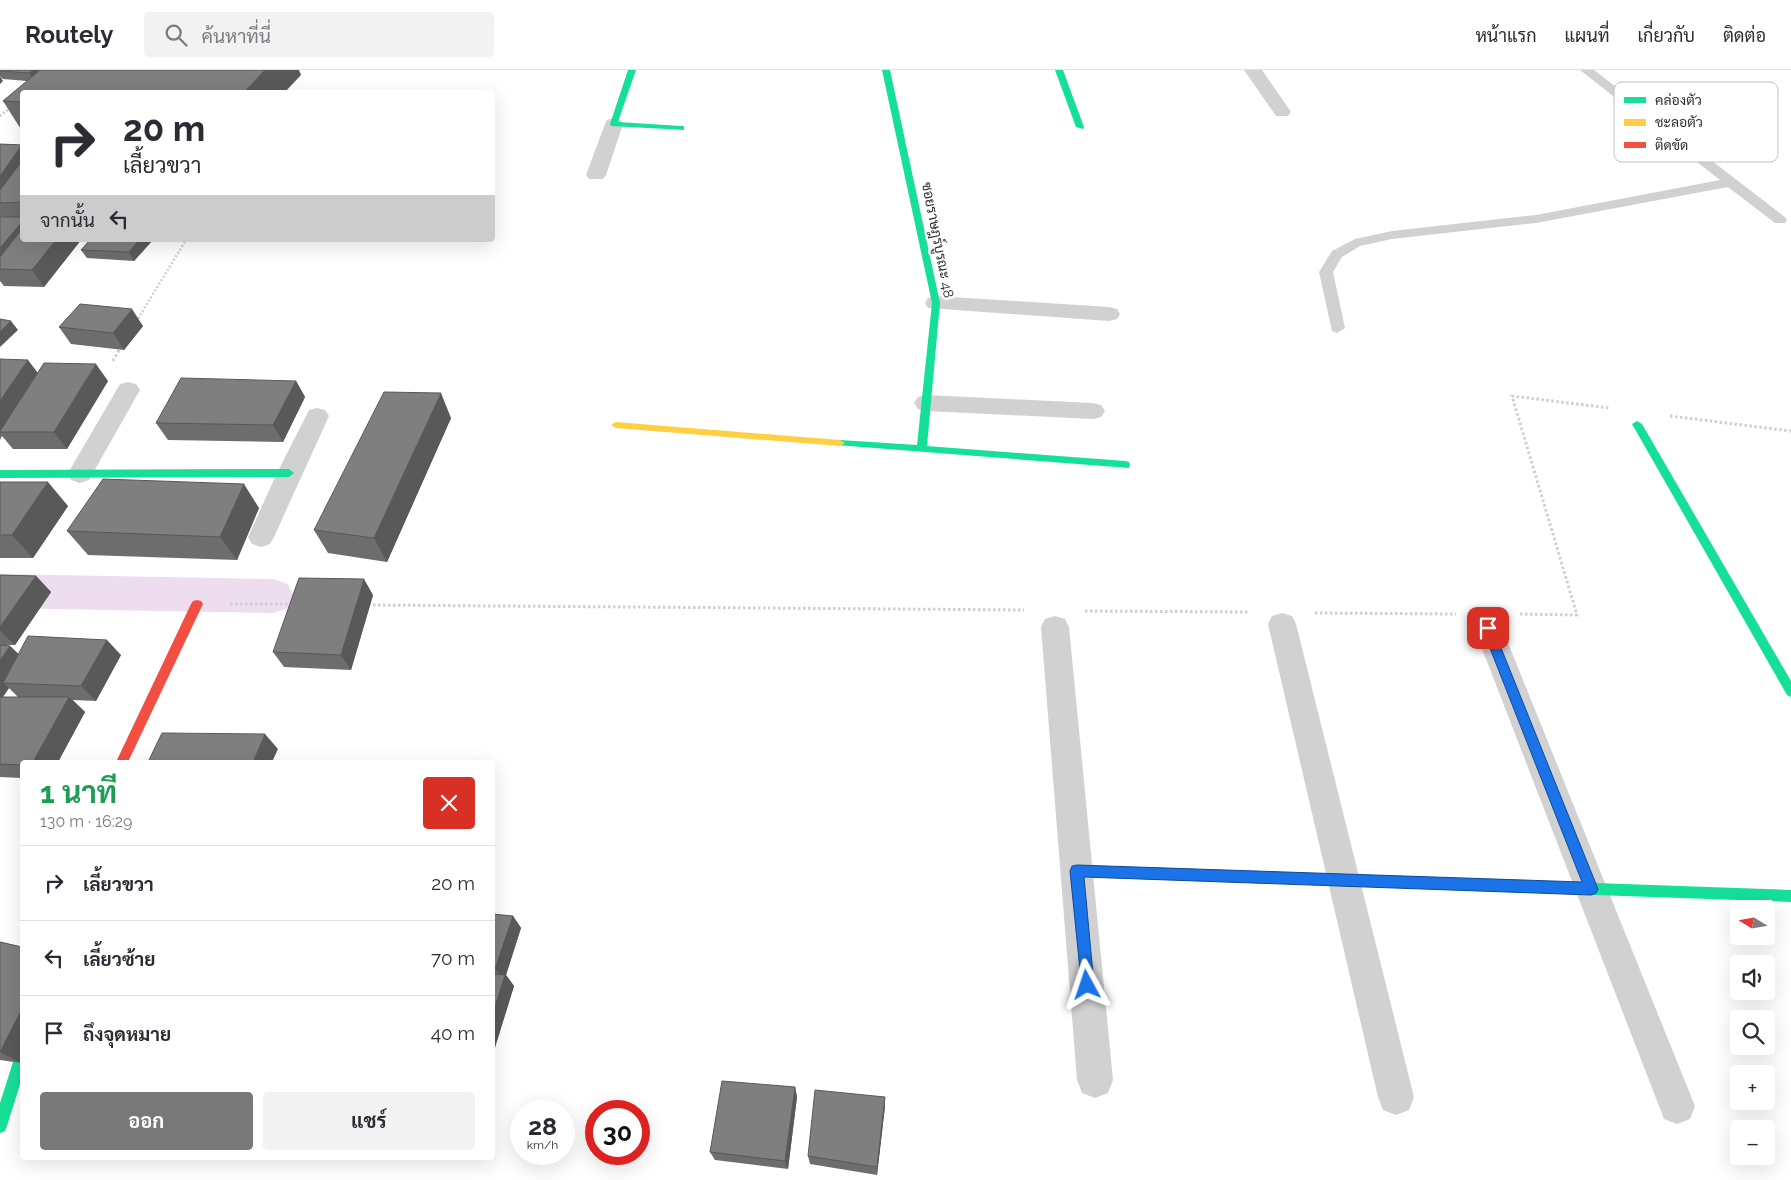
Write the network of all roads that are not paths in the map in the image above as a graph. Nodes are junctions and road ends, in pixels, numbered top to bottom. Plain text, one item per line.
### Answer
1 (632, 70) edge
2 (886, 70) edge
3 (1059, 70) edge
4 (1253, 70) edge
5 (1586, 70) edge
6 (1614, 92) edge
7 (1282, 112) dead end
8 (614, 124) junction
9 (681, 128) dead end
10 (1080, 128) dead end
11 (1705, 162) edge
12 (596, 175) dead end
13 (1731, 182) junction
14 (1780, 220) dead end
15 (936, 303) junction
16 (1109, 314) dead end
17 (1337, 328) dead end
18 (128, 390) dead end
19 (926, 403) junction
20 (1093, 411) dead end
21 (317, 416) dead end
22 (1637, 424) dead end
23 (616, 425) dead end
24 (922, 448) junction
25 (1125, 465) dead end
26 (288, 473) junction
27 (0, 474) edge
28 (80, 474) junction
29 (261, 537) dead end
30 (197, 604) road end
31 (1295, 618) road end
32 (1043, 619) road end
33 (1488, 628) dead end
34 (1791, 692) edge
35 (123, 760) edge
36 (1077, 871) junction
37 (1344, 880) junction
38 (1591, 889) junction
39 (1791, 896) edge
40 (20, 1066) edge
41 (1095, 1080) dead end
42 (1396, 1097) dead end
43 (1677, 1106) dead end
44 (0, 1126) edge

1 - 8 street
2 - 15 street, ซอยราษฎร์บูรณะ 48
3 - 10 street
4 - 7 street
5 - 6 lane
8 - 9 street
8 - 12 street
11 - 13 lane
13 - 14 lane
13 - 17 lane
15 - 16 street
15 - 19 street, ซอยราษฎร์บูรณะ 48
18 - 28 street
19 - 20 street
19 - 24 street, ซอยราษฎร์บูรณะ 48
21 - 26 street
22 - 34 street
23 - 24 street
24 - 25 street
26 - 28 street
26 - 29 street
27 - 28 street
30 - 35 street
31 - 37 street
32 - 36 street
33 - 38 street
36 - 37 street
36 - 41 street
37 - 38 street
37 - 42 street
38 - 39 street
38 - 43 street
40 - 44 street

